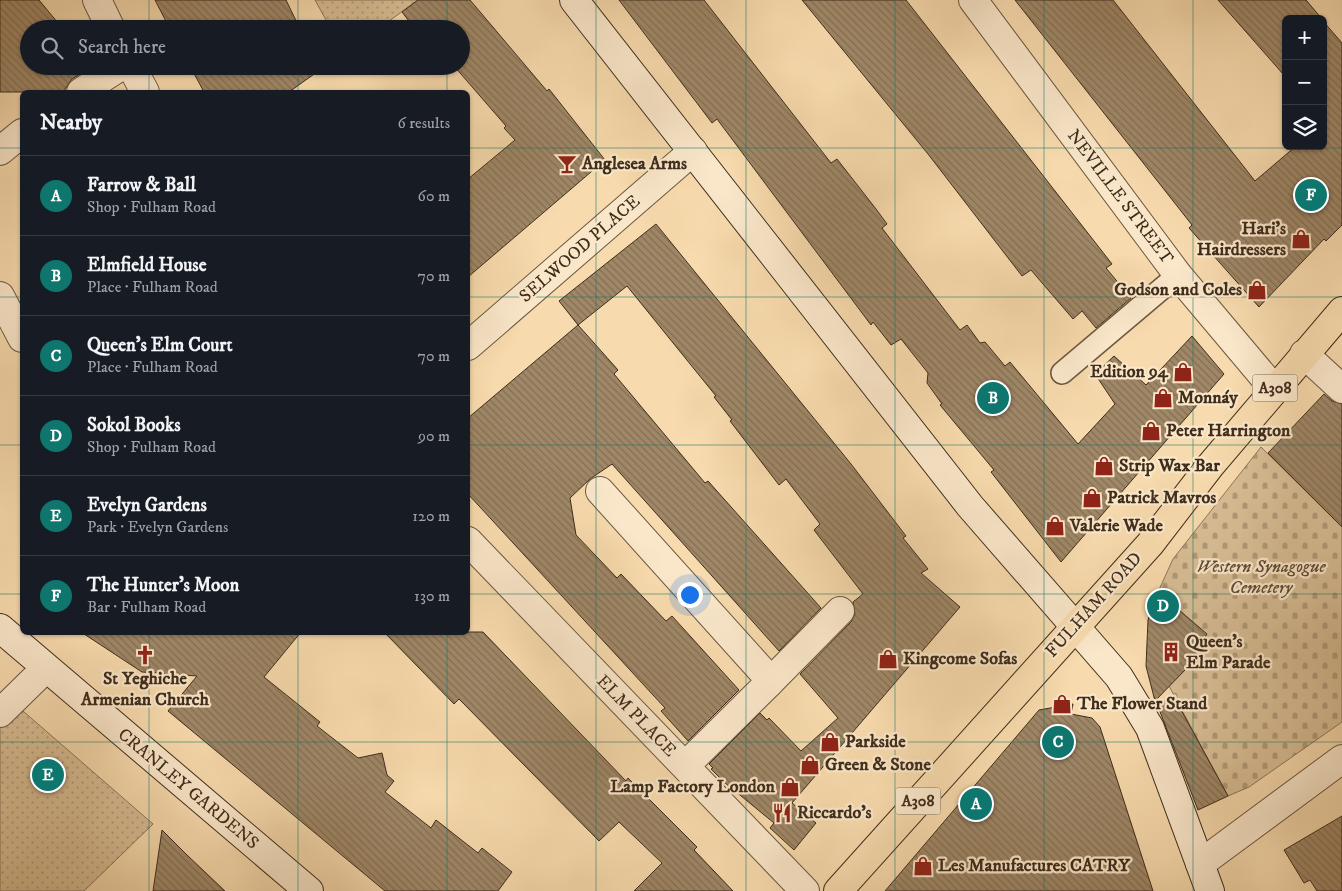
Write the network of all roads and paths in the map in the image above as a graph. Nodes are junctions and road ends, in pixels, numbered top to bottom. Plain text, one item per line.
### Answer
1 (97, 0) edge
2 (574, 0) edge
3 (973, 0) edge
4 (107, 20) edge
5 (107, 75) edge
6 (136, 75) edge
7 (84, 90) edge
8 (144, 90) edge
9 (20, 136) edge
10 (0, 151) edge
11 (693, 151) junction
12 (1178, 275) junction
13 (0, 296) edge
14 (1342, 311) edge
15 (20, 334) edge
16 (470, 344) edge
17 (1304, 354) junction
18 (1062, 373) dead end
19 (1274, 389) junction
20 (1342, 389) edge
21 (600, 491) dead end
22 (470, 543) edge
23 (840, 611) dead end
24 (1076, 625) junction
25 (0, 628) edge
26 (45, 669) junction
27 (771, 681) junction
28 (0, 714) edge
29 (1342, 759) edge
30 (685, 766) junction
31 (1200, 864) junction
32 (309, 891) edge
33 (805, 891) edge
34 (838, 891) edge
35 (1210, 891) edge

1 - 4 street
2 - 11 street
3 - 12 street, NEVILLE STREET
5 - 7 street
6 - 8 street
9 - 10 street
11 - 16 street, SELWOOD PLACE
11 - 24 street
12 - 18 lane
12 - 19 street, NEVILLE STREET
13 - 15 street
14 - 17 main road, FULHAM ROAD / A308
17 - 19 main road, FULHAM ROAD / A308
17 - 20 street
19 - 24 main road, FULHAM ROAD / A308
21 - 27 street
22 - 30 street, ELM PLACE
23 - 27 street
24 - 31 street
24 - 34 main road, FULHAM ROAD / A308
25 - 26 street, CRANLEY GARDENS
26 - 28 street
26 - 32 street, CRANLEY GARDENS
27 - 30 street
29 - 31 street
30 - 33 street, ELM PLACE
31 - 35 street

